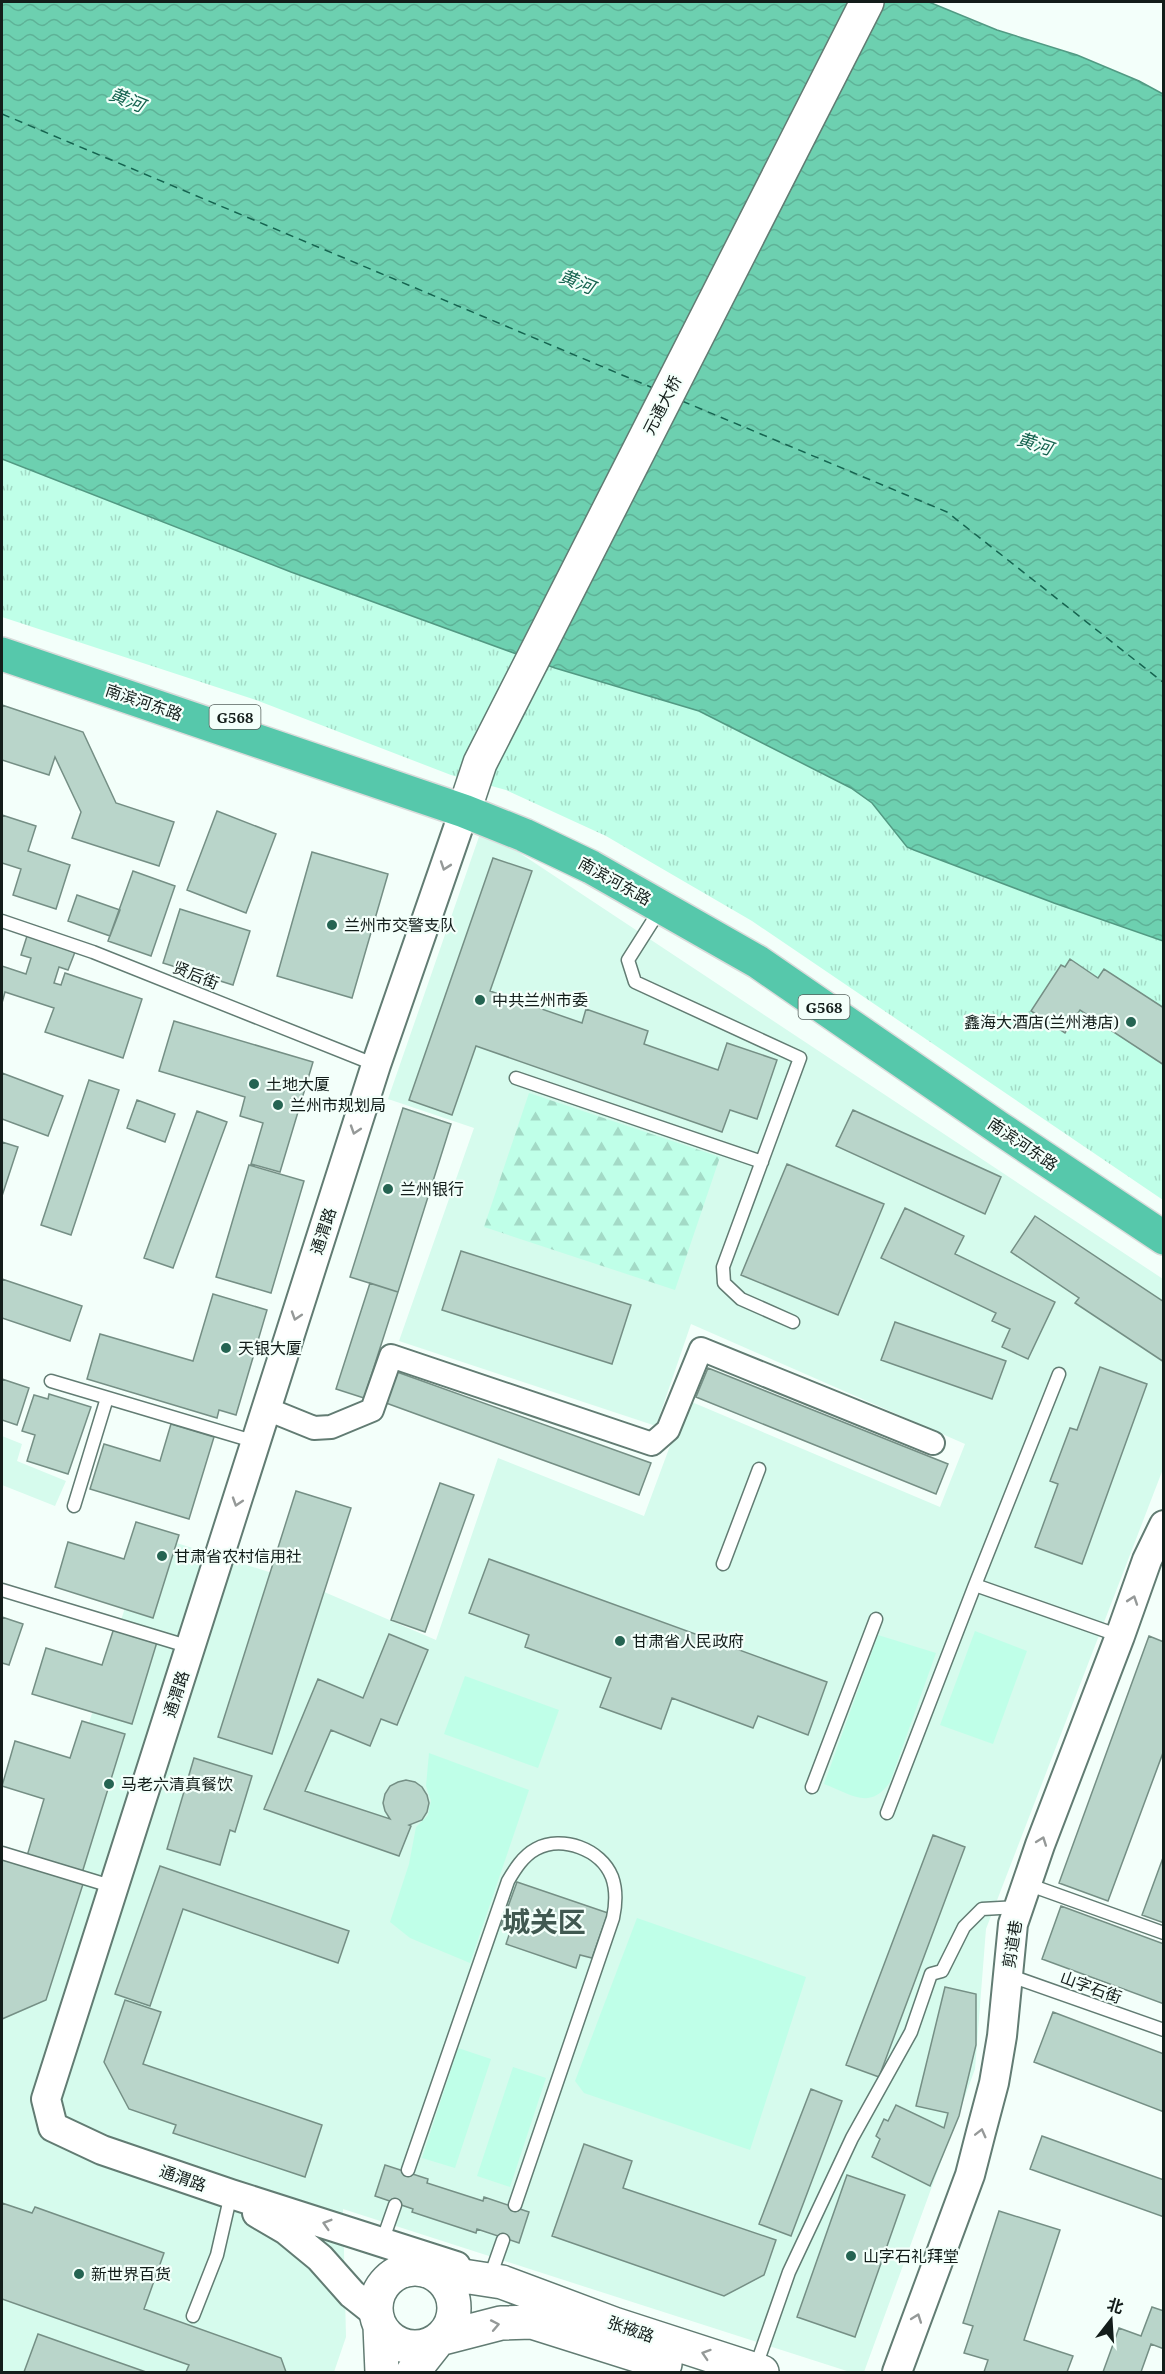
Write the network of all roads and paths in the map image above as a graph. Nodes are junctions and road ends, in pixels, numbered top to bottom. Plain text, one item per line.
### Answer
1 (867, 2) edge
2 (2, 637) edge
3 (2, 654) edge
4 (467, 803) junction
5 (662, 907) junction
6 (2, 921) edge
7 (376, 1065) junction
8 (516, 1078) dead end
9 (762, 1162) junction
10 (1164, 1218) edge
11 (1164, 1238) edge
12 (793, 1322) dead end
13 (1059, 1374) dead end
14 (51, 1381) dead end
15 (107, 1398) junction
16 (267, 1409) junction
17 (256, 1442) junction
18 (933, 1443) dead end
19 (759, 1469) dead end
20 (74, 1506) dead end
21 (1161, 1535) edge
22 (723, 1564) dead end
23 (975, 1586) junction
24 (2, 1590) edge
25 (876, 1619) dead end
26 (1120, 1636) junction
27 (191, 1648) junction
28 (812, 1787) dead end
29 (887, 1813) dead end
30 (2, 1853) edge
31 (114, 1887) junction
32 (1023, 1895) junction
33 (1164, 1933) edge
34 (1007, 1974) junction
35 (1164, 2030) edge
36 (408, 2170) dead end
37 (231, 2194) junction
38 (395, 2205) dead end
39 (515, 2205) dead end
40 (373, 2238) junction
41 (503, 2240) dead end
42 (424, 2270) junction
43 (496, 2280) junction
44 (194, 2316) dead end
45 (378, 2320) junction
46 (439, 2339) junction
47 (758, 2371) edge
48 (382, 2373) edge
49 (412, 2373) edge
50 (689, 2373) edge
51 (897, 2373) edge

1 - 4 main road, 元通大桥
2 - 4 highway, 南滨河东路 / G568
3 - 4 highway, 南滨河东路 / G568
4 - 5 highway, 南滨河东路 / G568
4 -> 7 street, 通渭路
4 - 10 highway, 南滨河东路 / G568
5 - 9 lane
5 - 11 highway, 南滨河东路 / G568
6 - 7 lane, 贤后街
7 -> 16 street, 通渭路
8 - 9 lane
9 - 12 lane
13 - 23 lane
14 - 15 lane
15 - 17 lane
15 - 20 lane
16 - 17 street, 通渭路
16 - 18 street
17 -> 27 street, 通渭路
19 - 22 lane
26 -> 21 street, 剪道巷
23 - 26 lane
23 - 29 lane
24 - 27 lane
25 - 28 lane
32 -> 26 street, 剪道巷
27 - 31 street, 通渭路
30 - 31 lane
31 - 37 street, 通渭路
32 - 33 lane
32 - 34 street, 剪道巷
32 - 47 lane
34 - 35 lane, 山字石街
51 -> 34 street, 剪道巷
36 - 39 lane
40 -> 37 street, 通渭路
37 - 44 lane
37 - 45 street
38 - 40 lane
40 - 42 street
40 - 43 street, 通渭路
41 - 43 lane
42 - 43 main road, 张掖路
42 - 45 main road
42 - 46 main road
47 -> 43 main road, 张掖路
45 - 46 main road
45 - 48 main road
46 - 49 main road
46 -> 50 main road

